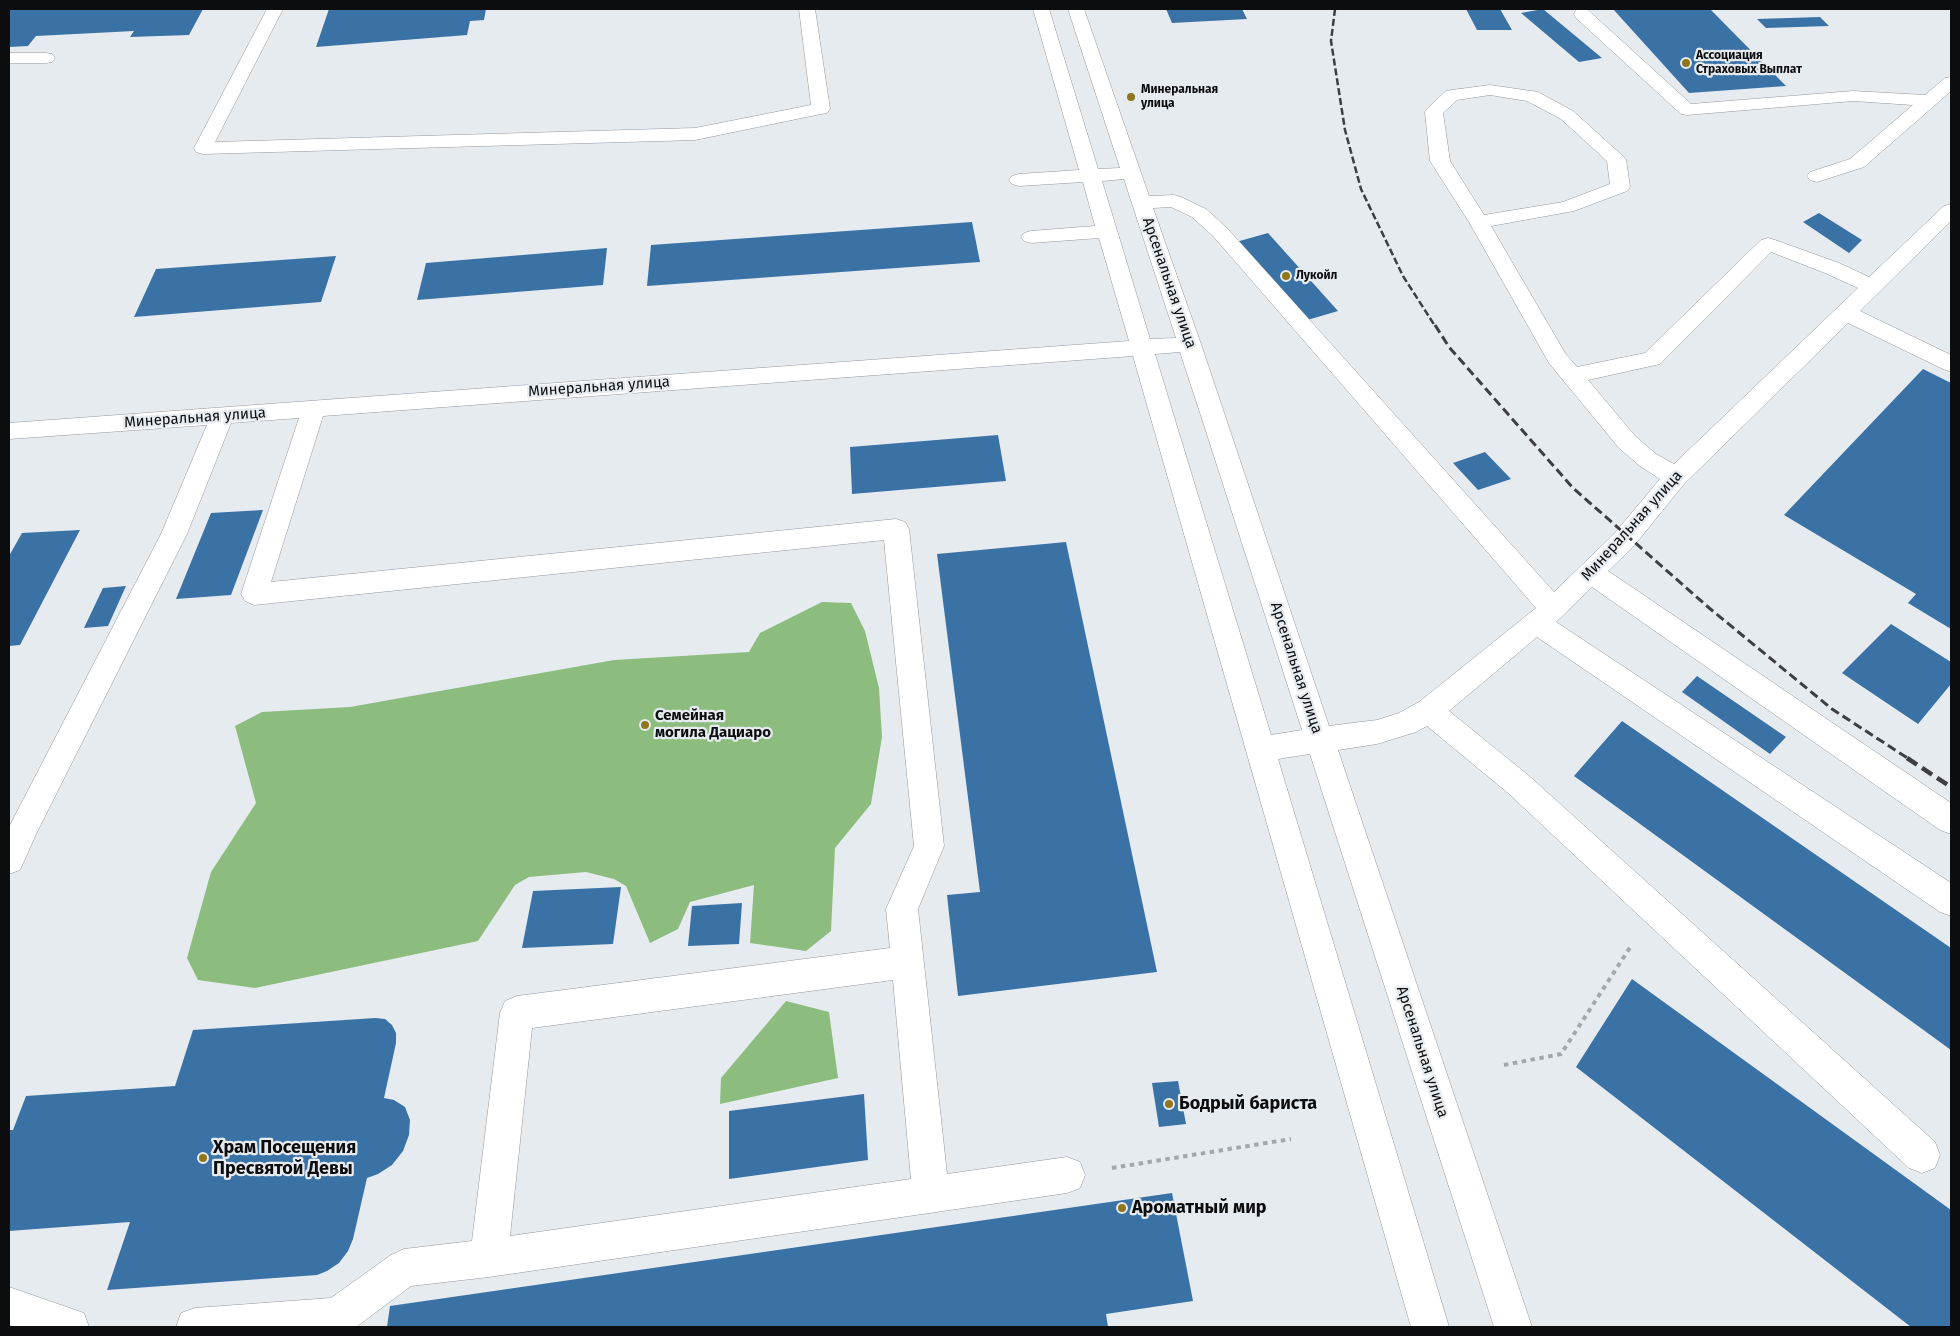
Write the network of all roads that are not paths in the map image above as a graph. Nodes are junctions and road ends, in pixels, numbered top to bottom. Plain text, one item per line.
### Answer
1 (275, 9) edge
2 (807, 9) edge
3 (1041, 9) edge
4 (1076, 9) edge
5 (1582, 14) dead end
6 (9, 58) edge
7 (46, 58) dead end
8 (1951, 82) edge
9 (1928, 101) junction
10 (1132, 173) junction
11 (1090, 176) junction
12 (1817, 176) dead end
13 (1018, 180) dead end
14 (1142, 202) junction
15 (1951, 210) edge
16 (1479, 222) junction
17 (1107, 231) junction
18 (1031, 237) dead end
19 (1873, 287) junction
20 (1846, 313) junction
21 (1190, 344) junction
22 (1141, 348) junction
23 (1951, 364) edge
24 (1572, 376) junction
25 (314, 409) junction
26 (223, 416) junction
27 (9, 431) edge
28 (1676, 477) junction
29 (1590, 573) junction
30 (1545, 616) junction
31 (1429, 711) junction
32 (1320, 742) junction
33 (1261, 749) junction
34 (1951, 820) edge
35 (17, 823) edge
36 (9, 860) edge
37 (1951, 901) edge
38 (908, 962) junction
39 (1922, 1155) dead end
40 (1067, 1176) road end
41 (931, 1194) junction
42 (489, 1258) junction
43 (9, 1306) edge
44 (70, 1327) edge
45 (195, 1327) edge
46 (1430, 1327) edge
47 (1512, 1327) edge

1 - 2 street
3 - 11 street
4 - 10 street, Арсенальная улица
5 - 9 street
6 - 7 street
8 - 9 street
9 - 12 street
10 - 11 street
10 - 14 street, Арсенальная улица
11 - 13 street
11 - 17 street
14 - 21 street, Арсенальная улица
14 - 30 street
15 - 19 street, Минеральная улица
16 - 16 street
16 - 24 street
17 - 18 street
17 - 22 street
19 - 20 street, Минеральная улица
19 - 24 street
20 - 23 street
20 - 28 street, Минеральная улица
21 - 22 street, Минеральная улица
21 - 32 street, Арсенальная улица
22 - 25 street, Минеральная улица
22 - 33 street
24 - 28 street
25 - 26 street, Минеральная улица
25 - 38 street
26 - 27 street, Минеральная улица
26 - 35 street
28 - 29 street, Минеральная улица
29 - 30 street, Минеральная улица
29 - 34 street
30 - 31 street, Минеральная улица
30 - 37 street
31 - 32 street, Минеральная улица
31 - 39 street
32 - 33 street, Минеральная улица
32 - 47 street, Арсенальная улица
33 - 46 street
35 - 36 street
38 - 41 street
38 - 42 street
40 - 41 street
41 - 42 street
42 - 45 street
43 - 44 street

